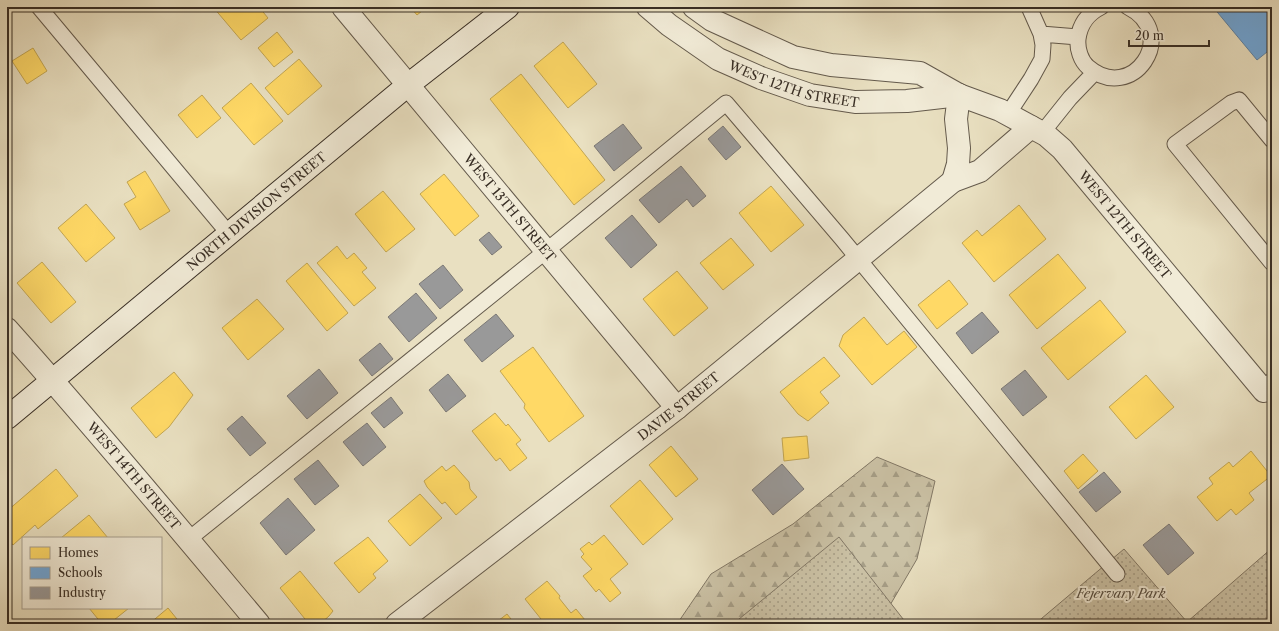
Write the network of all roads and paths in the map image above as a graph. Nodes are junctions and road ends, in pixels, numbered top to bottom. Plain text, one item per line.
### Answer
1 (38, 7) edge
2 (343, 7) edge
3 (508, 7) edge
4 (648, 7) edge
5 (694, 7) edge
6 (1029, 7) edge
7 (1102, 7) edge
8 (1128, 7) edge
9 (1041, 34) junction
10 (1078, 36) junction
11 (1094, 72) junction
12 (408, 85) junction
13 (959, 95) junction
14 (1008, 114) junction
15 (1037, 130) junction
16 (1272, 140) edge
17 (953, 181) junction
18 (229, 234) junction
19 (546, 251) junction
20 (858, 258) junction
21 (1272, 263) edge
22 (7, 329) edge
23 (53, 380) junction
24 (1269, 392) edge
25 (677, 408) junction
26 (7, 418) edge
27 (189, 540) junction
28 (1117, 574) dead end
29 (259, 624) edge
30 (397, 624) edge

1 - 18 lane
2 - 12 street, WEST 13TH STREET
3 - 12 street, NORTH DIVISION STREET
4 - 13 street, WEST 12TH STREET
5 - 13 street, WEST 12TH STREET
6 - 9 lane
7 - 10 lane
8 - 11 lane
9 - 10 lane
9 - 14 lane
10 - 11 lane
11 - 15 lane
12 - 18 street, NORTH DIVISION STREET
12 - 19 street, WEST 13TH STREET
13 - 14 street, WEST 12TH STREET
13 - 17 street
14 - 15 street, WEST 12TH STREET
15 - 17 street, DAVIE STREET
15 - 24 street, WEST 12TH STREET
16 - 21 lane
17 - 20 street, DAVIE STREET
18 - 23 street, NORTH DIVISION STREET
19 - 20 lane
19 - 25 street, WEST 13TH STREET
19 - 27 lane
20 - 25 street, DAVIE STREET
20 - 28 lane
22 - 23 street, WEST 14TH STREET
23 - 26 street, NORTH DIVISION STREET
23 - 27 street, WEST 14TH STREET
25 - 30 street, DAVIE STREET
27 - 29 street, WEST 14TH STREET

